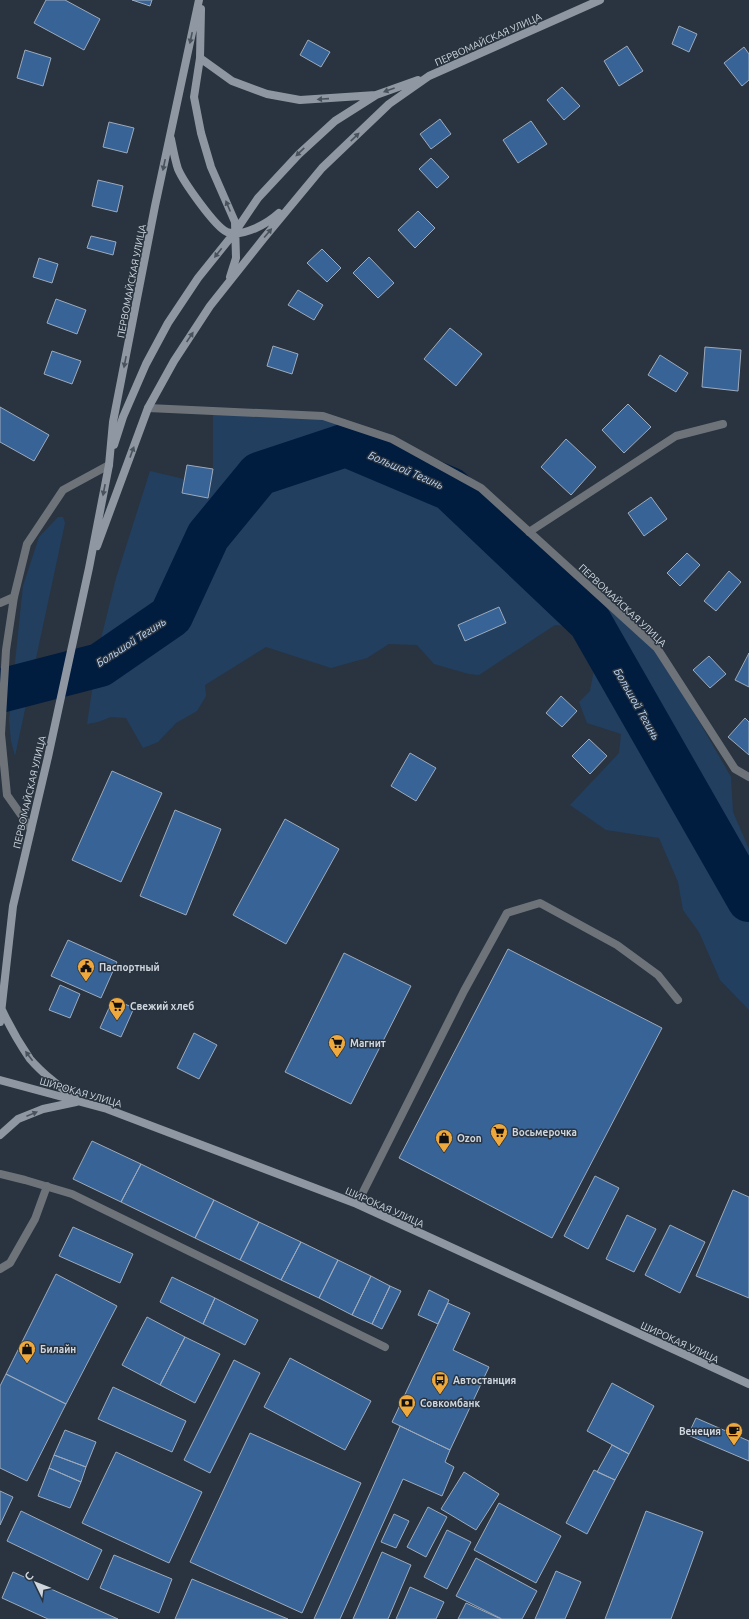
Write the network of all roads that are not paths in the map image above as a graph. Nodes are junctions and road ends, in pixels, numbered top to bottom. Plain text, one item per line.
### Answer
1 (200, 0) edge
2 (600, 0) edge
3 (200, 58) junction
4 (428, 76) junction
5 (376, 95) junction
6 (170, 137) junction
7 (298, 197) junction
8 (235, 232) junction
9 (228, 284) junction
10 (148, 408) junction
11 (723, 424) dead end
12 (108, 465) junction
13 (529, 532) junction
14 (88, 568) junction
15 (14, 597) junction
16 (0, 603) edge
17 (749, 777) edge
18 (31, 829) junction
19 (678, 1000) dead end
20 (1, 1009) junction
21 (0, 1022) edge
22 (0, 1080) edge
23 (78, 1102) junction
24 (0, 1135) edge
25 (0, 1174) edge
26 (47, 1186) junction
27 (357, 1204) junction
28 (0, 1269) edge
29 (385, 1347) dead end
30 (749, 1384) edge

1 - 3 street, ПЕРВОМАЙСКАЯ УЛИЦА
1 -> 6 street, ПЕРВОМАЙСКАЯ УЛИЦА
2 - 4 street, ПЕРВОМАЙСКАЯ УЛИЦА
5 -> 3 street, ПЕРВОМАЙСКАЯ УЛИЦА
8 -> 3 street
4 -> 5 street, ПЕРВОМАЙСКАЯ УЛИЦА
7 -> 4 street, ПЕРВОМАЙСКАЯ УЛИЦА
5 -> 8 street
6 - 8 street
6 -> 12 street, ПЕРВОМАЙСКАЯ УЛИЦА
7 - 8 street
9 -> 7 street, ПЕРВОМАЙСКАЯ УЛИЦА
8 - 9 street
8 -> 12 street
10 -> 9 street, ПЕРВОМАЙСКАЯ УЛИЦА
10 - 13 street, ПЕРВОМАЙСКАЯ УЛИЦА
14 -> 10 street, ПЕРВОМАЙСКАЯ УЛИЦА
11 - 13 street
12 -> 14 street, ПЕРВОМАЙСКАЯ УЛИЦА
12 - 15 street
13 - 17 street, ПЕРВОМАЙСКАЯ УЛИЦА
14 - 18 street, ПЕРВОМАЙСКАЯ УЛИЦА
15 - 16 street
15 - 18 street
18 - 20 street, ПЕРВОМАЙСКАЯ УЛИЦА
19 - 27 street
20 - 21 street, ПЕРВОМАЙСКАЯ УЛИЦА
23 -> 20 street
22 - 23 street, ШИРОКАЯ УЛИЦА
24 -> 23 street
23 - 27 street, ШИРОКАЯ УЛИЦА
25 - 26 street
26 - 28 street
26 - 29 street
27 - 30 street, ШИРОКАЯ УЛИЦА

